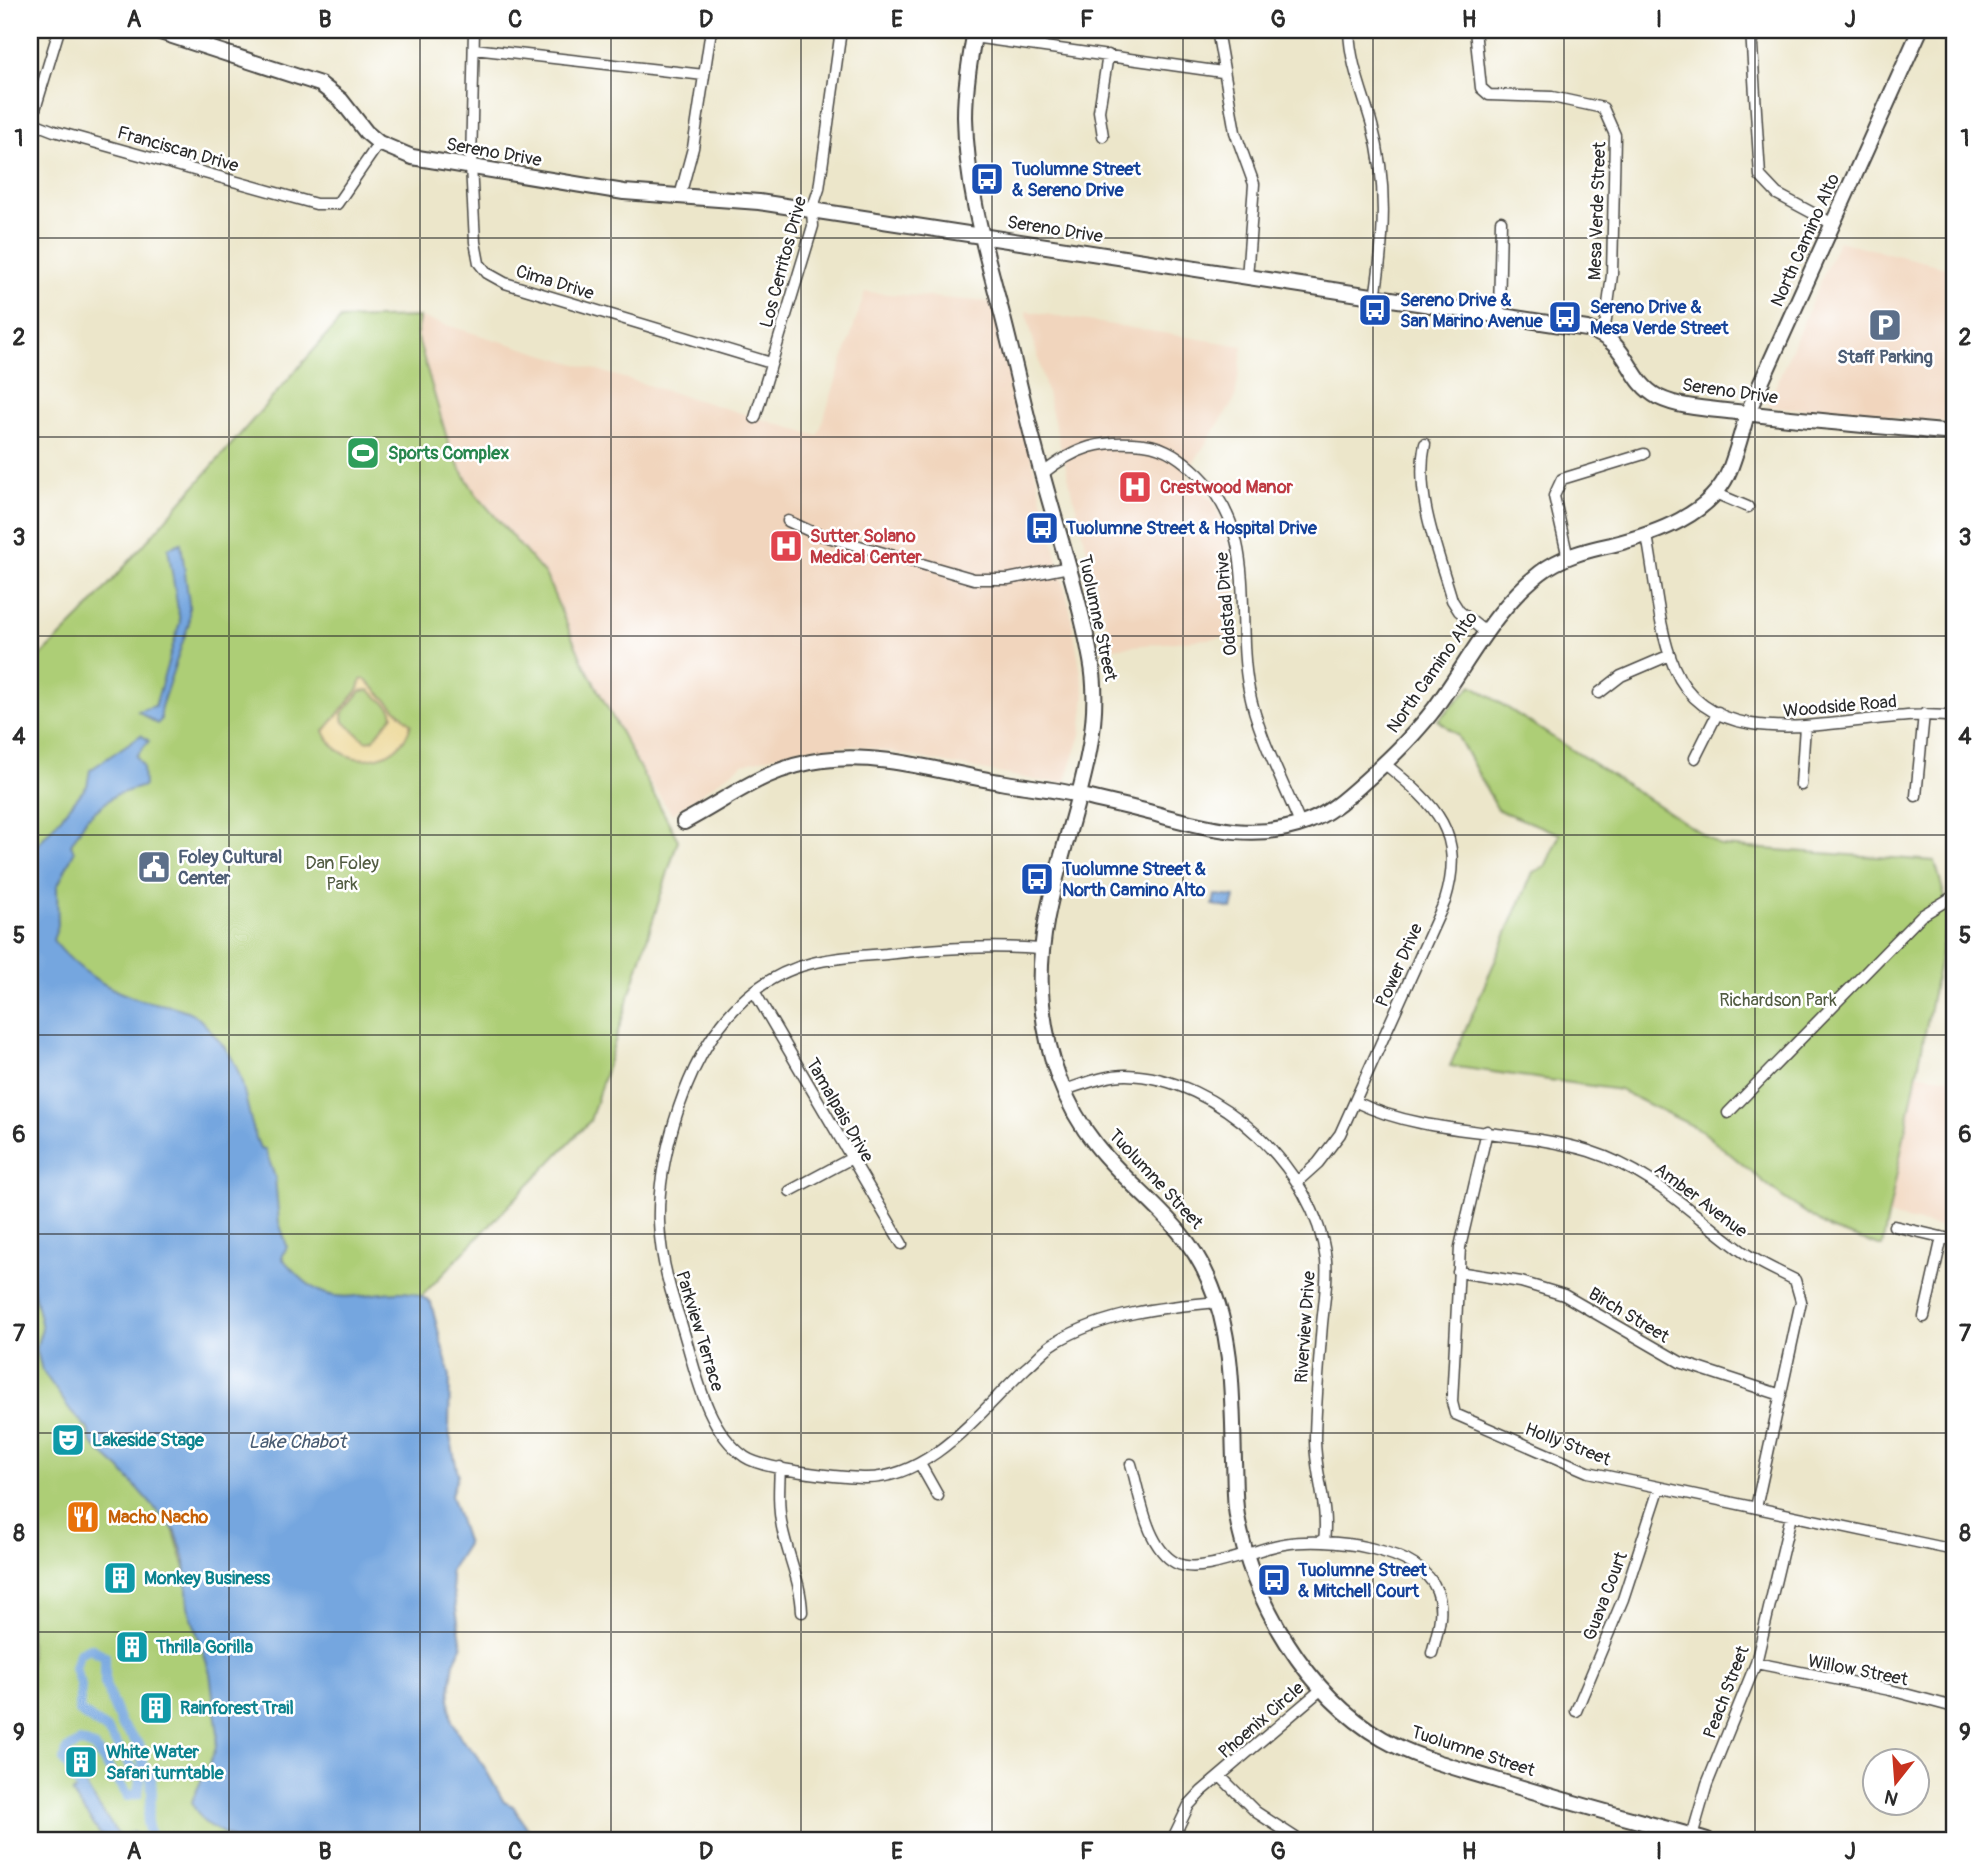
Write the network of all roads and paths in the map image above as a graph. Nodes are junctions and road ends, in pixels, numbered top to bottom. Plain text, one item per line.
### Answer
1 (59, 30) edge
2 (154, 30) edge
3 (474, 30) edge
4 (711, 30) edge
5 (841, 30) edge
6 (1217, 30) edge
7 (1349, 30) edge
8 (1475, 30) edge
9 (1751, 30) edge
10 (1920, 30) edge
11 (974, 34) edge
12 (474, 49) junction
13 (1108, 55) junction
14 (1223, 72) junction
15 (704, 75) junction
16 (1103, 136) dead end
17 (379, 143) junction
18 (471, 165) junction
19 (680, 196) junction
20 (812, 210) junction
21 (1501, 222) dead end
22 (1833, 224) junction
23 (980, 237) junction
24 (1247, 278) junction
25 (1375, 298) junction
26 (1499, 315) junction
27 (1604, 334) junction
28 (771, 363) junction
29 (1747, 414) junction
30 (755, 418) dead end
31 (1954, 433) edge
32 (1425, 444) dead end
33 (1644, 454) dead end
34 (1042, 474) junction
35 (1715, 493) junction
36 (1748, 507) dead end
37 (788, 521) dead end
38 (1647, 536) junction
39 (1568, 558) junction
40 (1069, 567) junction
41 (1485, 632) junction
42 (1670, 655) junction
43 (1599, 693) dead end
44 (1718, 712) junction
45 (1924, 715) junction
46 (1954, 717) edge
47 (1805, 726) junction
48 (1695, 758) dead end
49 (1385, 764) junction
50 (1801, 785) dead end
51 (1078, 794) junction
52 (1916, 796) dead end
53 (684, 822) dead end
54 (1300, 824) junction
55 (1954, 896) edge
56 (1040, 948) junction
57 (754, 991) junction
58 (1064, 1090) junction
59 (1356, 1102) junction
60 (1728, 1113) dead end
61 (1487, 1131) junction
62 (850, 1159) junction
63 (1298, 1181) junction
64 (790, 1191) dead end
65 (1894, 1226) dead end
66 (1942, 1237) junction
67 (1954, 1240) edge
68 (902, 1244) dead end
69 (1458, 1272) junction
70 (1218, 1302) junction
71 (1924, 1317) dead end
72 (1781, 1395) junction
73 (920, 1464) junction
74 (1131, 1464) dead end
75 (780, 1467) junction
76 (1659, 1489) junction
77 (938, 1496) dead end
78 (1756, 1508) junction
79 (1791, 1516) junction
80 (1324, 1541) junction
81 (1954, 1550) edge
82 (1246, 1552) junction
83 (802, 1612) dead end
84 (1432, 1653) dead end
85 (1756, 1663) junction
86 (1323, 1688) junction
87 (1954, 1707) edge
88 (1576, 1711) dead end
89 (1220, 1776) junction
90 (1699, 1838) edge
91 (1172, 1840) edge
92 (1299, 1840) edge

1 - 17 street, Franciscan Drive
2 - 17 street, Sereno Drive
3 - 12 street, Cima Drive
4 - 15 street
5 - 20 street, Los Cerritos Drive
6 - 14 street
7 - 25 street
8 - 27 street, Mesa Verde Street
9 - 22 street
10 - 22 street, North Camino Alto
11 - 13 street
11 - 23 street, Tuolumne Street
12 - 15 street
12 - 18 street, Cima Drive
13 - 14 street
13 - 16 street
14 - 24 street
15 - 19 street
17 - 18 street, Sereno Drive
18 - 19 street, Sereno Drive
18 - 28 street, Cima Drive
19 - 20 street, Sereno Drive
20 - 23 street, Sereno Drive
20 - 28 street, Los Cerritos Drive
21 - 26 street
22 - 29 street, North Camino Alto
23 - 24 street, Sereno Drive
23 - 34 street, Tuolumne Street
24 - 25 street, Sereno Drive
25 - 26 street, Sereno Drive
26 - 27 street, Sereno Drive
27 - 29 street, Sereno Drive
28 - 30 street, Los Cerritos Drive
29 - 31 street, Sereno Drive
29 - 35 street, North Camino Alto
32 - 41 street
33 - 39 street
34 - 40 street, Tuolumne Street
34 - 54 street, Oddstad Drive
35 - 36 street
35 - 38 street, North Camino Alto
37 - 40 street
38 - 39 street, North Camino Alto
38 - 42 street, Woodside Road
39 - 41 street, North Camino Alto
40 - 51 street, Tuolumne Street
41 - 49 street, North Camino Alto
42 - 43 street
42 - 44 street, Woodside Road
44 - 47 street, Woodside Road
44 - 48 street
45 - 46 street, Woodside Road
45 - 47 street, Woodside Road
45 - 52 street
47 - 50 street
49 - 54 street, North Camino Alto
49 - 59 street, Power Drive
51 - 53 street, North Camino Alto
51 - 54 street, North Camino Alto
51 - 56 street, Tuolumne Street
55 - 60 street
56 - 57 street, Parkview Terrace
56 - 58 street, Tuolumne Street
57 - 62 street, Tamalpais Drive
57 - 75 street, Parkview Terrace
58 - 63 street, Riverview Drive
58 - 70 street, Tuolumne Street
59 - 61 street, Amber Avenue
59 - 63 street, Power Drive
61 - 69 street, Holly Street
61 - 72 street, Amber Avenue
62 - 64 street
62 - 68 street, Tamalpais Drive
63 - 80 street, Riverview Drive
65 - 66 street
66 - 67 street
66 - 71 street
69 - 72 street, Birch Street
69 - 76 street, Holly Street
70 - 73 street, Parkview Terrace
70 - 82 street, Tuolumne Street
72 - 78 street, Amber Avenue
73 - 75 street, Parkview Terrace
73 - 77 street
74 - 82 street
75 - 83 street
76 - 78 street, Holly Street
76 - 88 street, Guava Court
78 - 79 street, Holly Street
79 - 81 street, Holly Street
79 - 85 street, Peach Street
80 - 82 street
80 - 84 street
82 - 86 street, Tuolumne Street
85 - 87 street, Willow Street
85 - 90 street, Peach Street
86 - 89 street, Phoenix Circle
86 - 90 street, Tuolumne Street
89 - 91 street, Phoenix Circle
89 - 92 street, Phoenix Circle

